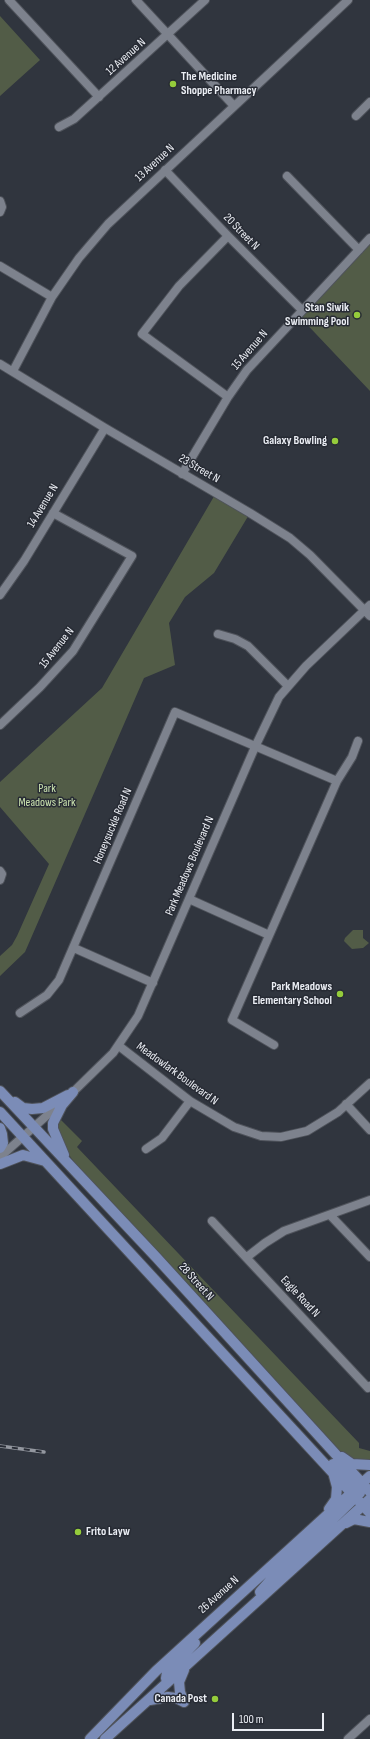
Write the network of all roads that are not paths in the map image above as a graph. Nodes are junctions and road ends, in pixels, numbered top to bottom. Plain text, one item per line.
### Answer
1 (9, 0) edge
2 (136, 0) edge
3 (205, 0) edge
4 (348, 0) edge
5 (168, 35) junction
6 (99, 97) junction
7 (370, 102) edge
8 (234, 106) junction
9 (356, 116) dead end
10 (59, 127) dead end
11 (165, 170) junction
12 (287, 176) dead end
13 (0, 202) edge
14 (0, 212) edge
15 (228, 236) junction
16 (370, 238) edge
17 (359, 250) junction
18 (0, 266) edge
19 (52, 297) junction
20 (302, 310) junction
21 (0, 364) edge
22 (13, 371) junction
23 (228, 397) junction
24 (105, 428) junction
25 (182, 474) junction
26 (53, 513) junction
27 (0, 595) edge
28 (368, 610) edge
29 (218, 634) dead end
30 (288, 686) junction
31 (0, 725) edge
32 (358, 741) dead end
33 (255, 747) junction
34 (337, 781) junction
35 (0, 871) edge
36 (0, 880) edge
37 (189, 899) junction
38 (269, 935) junction
39 (74, 948) junction
40 (153, 983) junction
41 (20, 1014) dead end
42 (274, 1045) dead end
43 (119, 1046) junction
44 (370, 1084) edge
45 (0, 1091) edge
46 (73, 1092) junction
47 (190, 1101) junction
48 (0, 1103) edge
49 (346, 1104) junction
50 (0, 1112) edge
51 (0, 1128) edge
52 (34, 1128) junction
53 (370, 1130) edge
54 (23, 1136) junction
55 (0, 1148) edge
56 (146, 1149) dead end
57 (0, 1157) edge
58 (46, 1161) junction
59 (0, 1164) edge
60 (71, 1167) junction
61 (370, 1200) edge
62 (109, 1206) junction
63 (330, 1215) junction
64 (212, 1221) dead end
65 (247, 1257) junction
66 (370, 1258) edge
67 (370, 1386) edge
68 (287, 1423) junction
69 (330, 1450) junction
70 (370, 1465) edge
71 (334, 1474) junction
72 (370, 1476) edge
73 (364, 1496) edge
74 (322, 1519) junction
75 (370, 1522) edge
76 (344, 1524) junction
77 (237, 1597) junction
78 (233, 1624) junction
79 (187, 1666) junction
80 (167, 1683) junction
81 (148, 1700) junction
82 (370, 1718) edge
83 (90, 1739) edge
84 (105, 1739) edge
85 (348, 1739) edge

1 - 6 street
2 - 5 street
3 - 5 street, 12 Avenue N
4 - 8 street, 13 Avenue N
5 - 6 street, 12 Avenue N
5 - 8 street
6 - 10 street, 12 Avenue N
7 - 9 street
8 - 11 street, 13 Avenue N
11 - 15 street, 20 Street N
11 - 19 street, 13 Avenue N
12 - 17 street
13 - 14 street
15 - 20 street, 20 Street N
15 - 23 street
16 - 17 street, 15 Avenue N
17 - 20 street, 15 Avenue N
18 - 19 street
19 - 22 street, 13 Avenue N
20 - 23 street, 15 Avenue N
21 - 22 street, 23 Street N
22 - 24 street, 23 Street N
23 - 25 street, 15 Avenue N
24 - 25 street, 23 Street N
24 - 26 street, 14 Avenue N
25 - 28 street, 23 Street N
26 - 27 street, 14 Avenue N
26 - 31 street, 15 Avenue N
28 - 30 street, Park Meadows Boulevard N
29 - 30 street
30 - 33 street, Park Meadows Boulevard N
32 - 34 street
33 - 34 street
33 - 37 street, Park Meadows Boulevard N
33 - 39 street, Honeysuckle Road N
34 - 38 street
35 - 36 street
37 - 38 street
37 - 40 street, Park Meadows Boulevard N
38 - 42 street
39 - 40 street
39 - 41 street, Honeysuckle Road N
40 - 43 street, Park Meadows Boulevard N
43 - 46 street, Park Meadows Boulevard N
43 - 47 street, Meadowlark Boulevard N
44 - 49 street, Meadowlark Boulevard N
45 - 46 main road
45 - 52 main road, 28 Street N
46 - 52 street, Park Meadows Boulevard N
46 - 60 main road
47 - 49 street, Meadowlark Boulevard N
47 - 56 street
48 - 52 main road
49 - 53 street
50 - 54 main road
51 - 55 main road
52 - 54 street, Park Meadows Boulevard N
52 - 60 main road, 28 Street N
54 - 57 street, Park Meadows Boulevard N
54 - 58 main road
54 - 62 main road
58 - 59 main road
58 - 68 main road
60 - 62 main road, 28 Street N
61 - 63 street
62 - 69 main road, 28 Street N
63 - 65 street
63 - 66 street
64 - 65 street, Eagle Road N
65 - 67 street, Eagle Road N
68 - 71 main road
68 - 73 main road
69 - 70 main road
69 - 73 main road, 28 Street N
71 - 73 main road
71 - 74 main road
72 - 73 main road, 26 Avenue N
73 - 74 main road, 26 Avenue N
73 - 76 main road, 26 Avenue N
73 - 78 main road
74 - 77 main road, 26 Avenue N
75 - 76 main road
76 - 78 main road, 26 Avenue N
77 - 80 main road
77 - 83 main road, 26 Avenue N
78 - 79 main road, 26 Avenue N
79 - 80 main road, 26 Avenue N
79 - 81 main road
80 - 81 main road, 26 Avenue N
81 - 84 main road, 26 Avenue N
82 - 85 street

